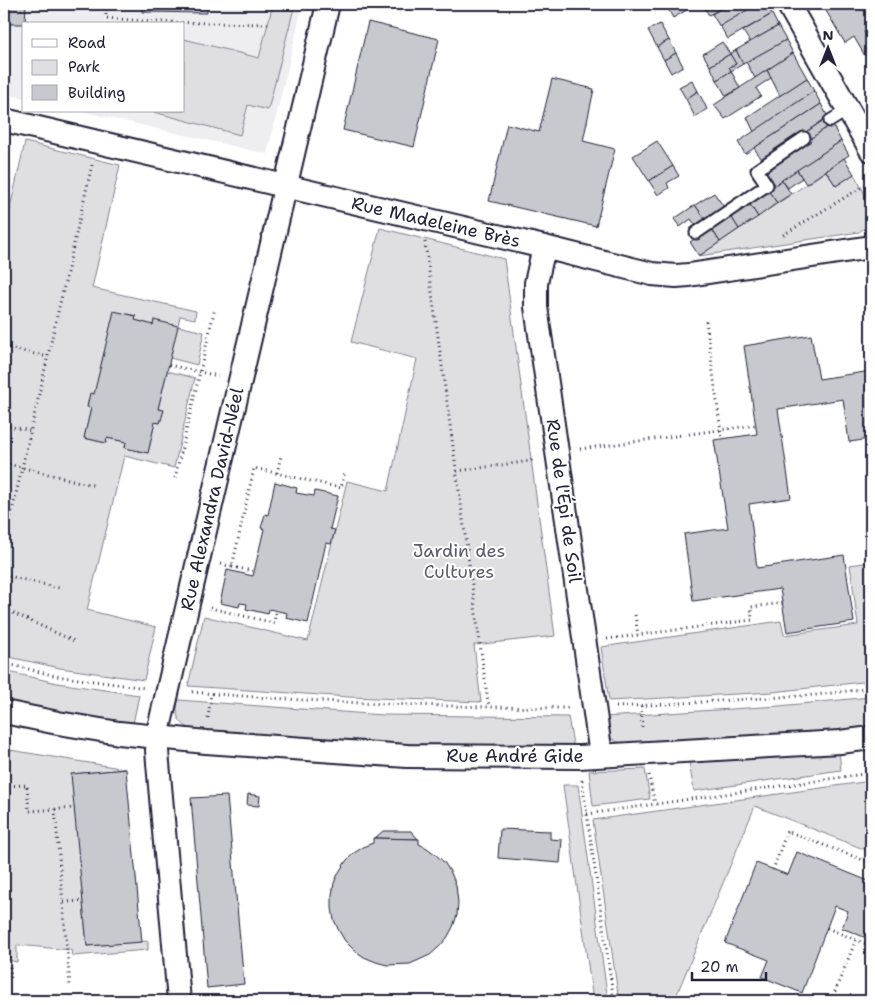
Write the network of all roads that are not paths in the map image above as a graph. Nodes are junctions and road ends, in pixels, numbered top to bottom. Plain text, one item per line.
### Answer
1 (328, 4) edge
2 (788, 4) edge
3 (4, 120) edge
4 (804, 138) dead end
5 (871, 150) edge
6 (286, 187) junction
7 (696, 233) dead end
8 (544, 247) junction
9 (871, 247) edge
10 (4, 712) edge
11 (158, 738) junction
12 (871, 738) edge
13 (601, 756) junction
14 (179, 1001) edge

1 - 6 street, Rue Alexandra David-Néel
2 - 5 street
3 - 6 street, Rue Madeleine Brès
4 - 7 lane
6 - 8 street, Rue Madeleine Brès
6 - 11 street, Rue Alexandra David-Néel
8 - 9 street, Rue Madeleine Brès
8 - 13 street, Rue de l'Épi de Soil
10 - 11 street, Rue André Gide
11 - 13 street, Rue André Gide
11 - 14 street, Rue Alexandra David-Néel
12 - 13 street, Rue André Gide

